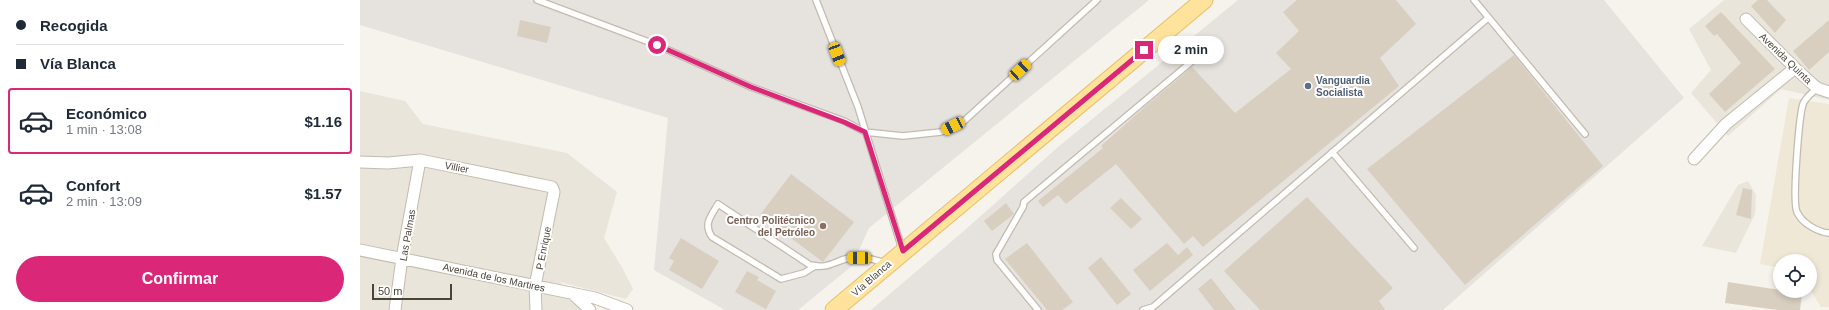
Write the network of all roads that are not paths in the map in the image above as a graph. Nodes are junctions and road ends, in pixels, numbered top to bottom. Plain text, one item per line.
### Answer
1 (537, 0) edge
2 (816, 0) edge
3 (1097, 0) edge
4 (1204, 0) edge
5 (1474, 0) edge
6 (1488, 18) junction
7 (1746, 19) dead end
8 (1209, 47) dead end
9 (1795, 68) junction
10 (1817, 88) junction
11 (1829, 92) edge
12 (865, 132) junction
13 (1585, 134) dead end
14 (1332, 152) junction
15 (1694, 159) dead end
16 (420, 160) junction
17 (360, 162) edge
18 (552, 187) joint
19 (1829, 233) edge
20 (1414, 248) dead end
21 (360, 250) edge
22 (903, 251) junction
23 (402, 258) junction
24 (888, 264) junction
25 (815, 266) junction
26 (535, 286) junction
27 (572, 293) junction
28 (395, 310) edge
29 (536, 310) edge
30 (590, 310) edge
31 (627, 310) edge
32 (834, 310) edge
33 (1038, 310) edge
34 (1143, 310) edge

1 - 12 lane
2 - 12 lane
3 - 12 lane
4 - 22 main road, Vía Blanca
5 - 6 lane
6 - 13 lane
6 - 14 lane
7 - 9 street, Avenida Quinta
8 - 33 lane
9 - 10 street, Avenida Quinta
9 - 15 street
10 - 11 street, Avenida Quinta
10 - 19 lane
12 - 22 lane
14 - 20 lane
14 - 34 lane
16 - 17 street, Villier
16 - 18 street, Villier
16 - 23 street, Las Palmas
18 - 26 street, P Enrique
21 - 23 street, Avenida de los Martires
22 - 24 main road, Vía Blanca
23 - 26 street, Avenida de los Martires
23 - 28 street, Las Palmas
24 - 25 lane
24 - 32 main road, Vía Blanca
25 - 25 lane
26 - 27 street, Avenida de los Martires
26 - 29 street, P Enrique
27 - 30 street
27 - 31 street, Avenida de los Martires

